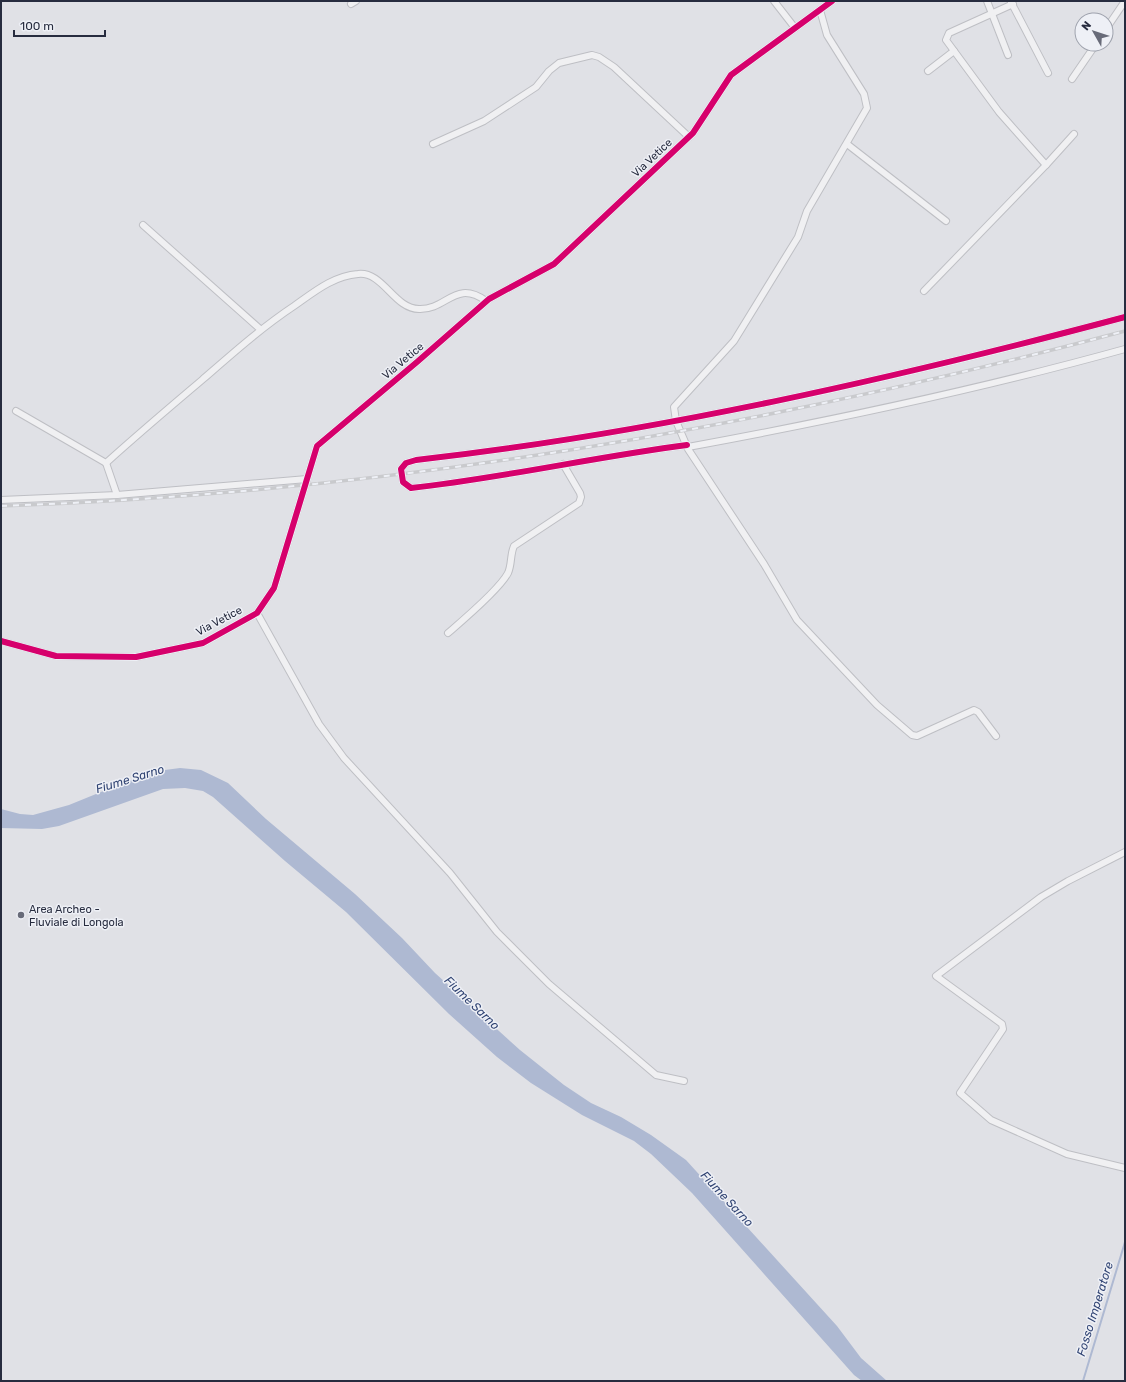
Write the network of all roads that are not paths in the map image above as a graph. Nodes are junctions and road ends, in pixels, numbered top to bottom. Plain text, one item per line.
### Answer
1 (774, 1) edge
2 (832, 1) edge
3 (987, 1) edge
4 (1125, 1) edge
5 (1012, 2) edge
6 (820, 10) junction
7 (993, 14) junction
8 (1114, 17) edge
9 (795, 28) junction
10 (954, 51) junction
11 (1091, 52) edge
12 (1008, 55) dead end
13 (928, 71) dead end
14 (1048, 73) dead end
15 (1072, 79) dead end
16 (1074, 134) dead end
17 (689, 137) junction
18 (433, 144) dead end
19 (847, 144) junction
20 (1046, 165) junction
21 (946, 222) dead end
22 (143, 225) dead end
23 (924, 291) dead end
24 (486, 301) junction
25 (1125, 317) edge
26 (260, 329) junction
27 (1125, 349) edge
28 (16, 411) dead end
29 (676, 421) junction
30 (687, 446) junction
31 (106, 463) junction
32 (563, 464) junction
33 (307, 479) junction
34 (117, 495) junction
35 (1, 500) edge
36 (257, 613) junction
37 (448, 633) dead end
38 (1, 641) edge
39 (996, 736) dead end
40 (1125, 852) edge
41 (684, 1081) dead end
42 (1125, 1168) edge

1 - 9 street
2 - 6 street, Via Vetice
3 - 7 street
4 - 8 street
5 - 7 street
5 - 14 street
6 - 9 street, Via Vetice
6 - 19 street
7 - 10 street
7 - 12 street
9 - 17 street, Via Vetice
10 - 13 street
10 - 20 street
11 - 15 street
16 - 20 street
17 - 18 street
17 - 24 street, Via Vetice
19 - 21 street
19 - 29 street
20 - 23 street
22 - 26 street
24 - 26 street
24 - 33 street, Via Vetice
25 - 29 street
26 - 31 street
27 - 30 street
28 - 31 street
29 - 30 street
29 - 32 street
30 - 32 street
30 - 39 street
31 - 34 street
32 - 37 street
33 - 34 street
33 - 36 street, Via Vetice
34 - 35 street
36 - 38 street, Via Vetice
36 - 41 street
40 - 42 street

